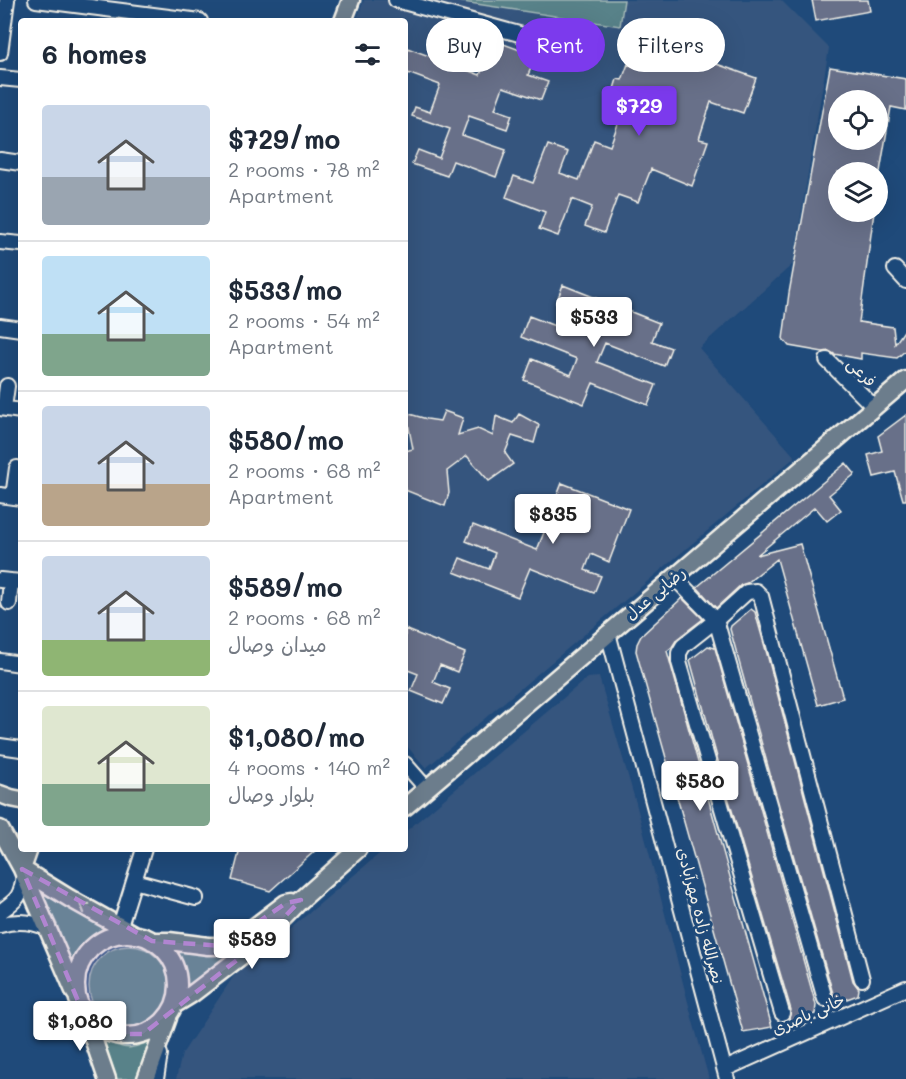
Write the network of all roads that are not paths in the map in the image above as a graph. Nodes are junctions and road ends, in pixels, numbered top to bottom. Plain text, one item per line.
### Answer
1 (7, 0) edge
2 (36, 0) edge
3 (346, 0) edge
4 (351, 0) edge
5 (396, 0) edge
6 (82, 3) edge
7 (137, 17) edge
8 (339, 18) edge
9 (344, 18) edge
10 (516, 34) edge
11 (0, 53) edge
12 (0, 78) edge
13 (18, 80) edge
14 (0, 160) edge
15 (18, 163) edge
16 (0, 242) edge
17 (18, 244) edge
18 (896, 269) dead end
19 (906, 281) edge
20 (0, 326) edge
21 (18, 329) edge
22 (827, 360) dead end
23 (906, 380) edge
24 (7, 386) dead end
25 (874, 407) junction
26 (2, 408) edge
27 (18, 411) edge
28 (17, 468) dead end
29 (11, 496) edge
30 (674, 577) junction
31 (11, 581) edge
32 (9, 603) dead end
33 (716, 620) junction
34 (608, 633) junction
35 (0, 661) edge
36 (18, 664) edge
37 (0, 746) edge
38 (18, 749) edge
39 (408, 767) edge
40 (426, 788) junction
41 (0, 794) edge
42 (18, 799) edge
43 (408, 804) edge
44 (0, 829) edge
45 (143, 852) edge
46 (355, 852) edge
47 (23, 860) edge
48 (134, 881) junction
49 (196, 898) dead end
50 (301, 900) junction
51 (0, 912) edge
52 (0, 925) edge
53 (120, 926) junction
54 (47, 928) junction
55 (136, 935) junction
56 (152, 940) junction
57 (862, 978) dead end
58 (906, 988) edge
59 (825, 999) dead end
60 (82, 1007) junction
61 (172, 1010) junction
62 (782, 1013) dead end
63 (162, 1039) junction
64 (728, 1076) edge
65 (107, 1079) edge
66 (146, 1079) edge
67 (156, 1079) edge

1 - 11 street
2 - 6 street
3 - 8 street
4 - 9 main road
5 - 10 street
6 - 7 street
12 - 13 street
14 - 15 street
16 - 17 street
18 - 19 street
20 - 21 street
22 - 25 street, فرعی
23 - 25 main road, رضایی عدل
24 - 26 street
25 - 30 main road, رضایی عدل
26 - 27 street
28 - 29 street
30 - 33 street
30 - 34 main road, رضایی عدل
31 - 32 street
33 - 57 street
33 - 59 street
33 - 62 street
34 - 40 main road, رضایی عدل
34 - 64 street, نصرالله زاده مهرآبادی
35 - 36 street
37 - 38 street
39 - 40 street
40 - 43 main road, رضایی عدل
41 - 42 main road
44 - 47 main road
45 - 48 street
46 - 50 main road
47 - 51 street
53 -> 47 main road
47 - 54 main road
48 - 49 street
48 - 53 street
50 - 56 main road
50 - 61 main road
52 - 54 street
53 - 55 main road
54 - 60 main road
55 - 56 main road
55 - 60 main road
56 - 61 main road
58 - 64 street, خانی باصری
60 - 61 main road
60 - 65 main road
61 - 63 main road
63 - 66 main road
63 - 67 street

